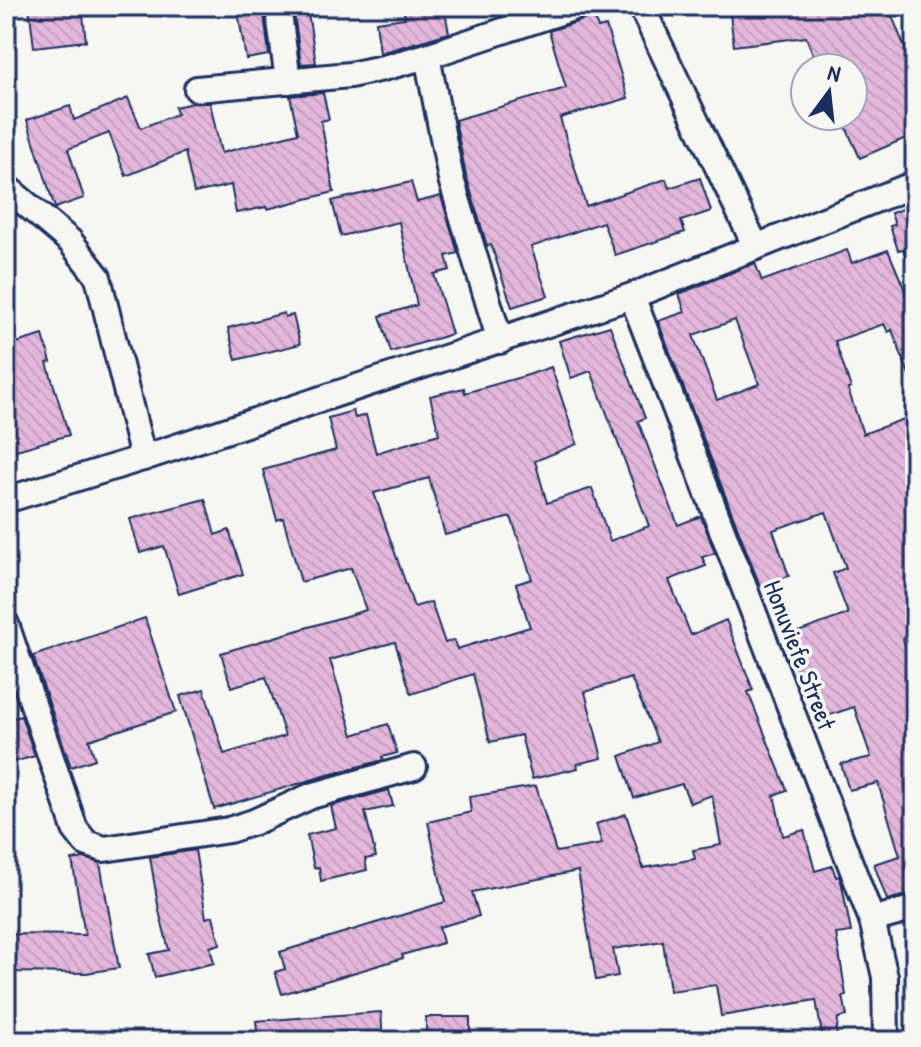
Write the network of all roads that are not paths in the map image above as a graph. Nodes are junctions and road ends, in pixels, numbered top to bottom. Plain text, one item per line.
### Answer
1 (278, 6) edge
2 (578, 6) edge
3 (641, 6) edge
4 (427, 56) junction
5 (288, 81) junction
6 (197, 89) dead end
7 (915, 184) edge
8 (6, 187) edge
9 (756, 247) junction
10 (632, 296) junction
11 (500, 341) junction
12 (143, 458) junction
13 (6, 500) edge
14 (6, 624) edge
15 (414, 767) dead end
16 (915, 908) edge
17 (872, 920) junction
18 (886, 1041) edge

1 - 5 street
2 - 4 street
3 - 9 street
4 - 5 street
4 - 11 street
5 - 6 street
7 - 9 street
8 - 12 street
9 - 10 street
10 - 11 street
10 - 17 street, Honuviefe Street
11 - 12 street
12 - 13 street
14 - 15 street
16 - 17 street
17 - 18 street, Honuviefe Street

